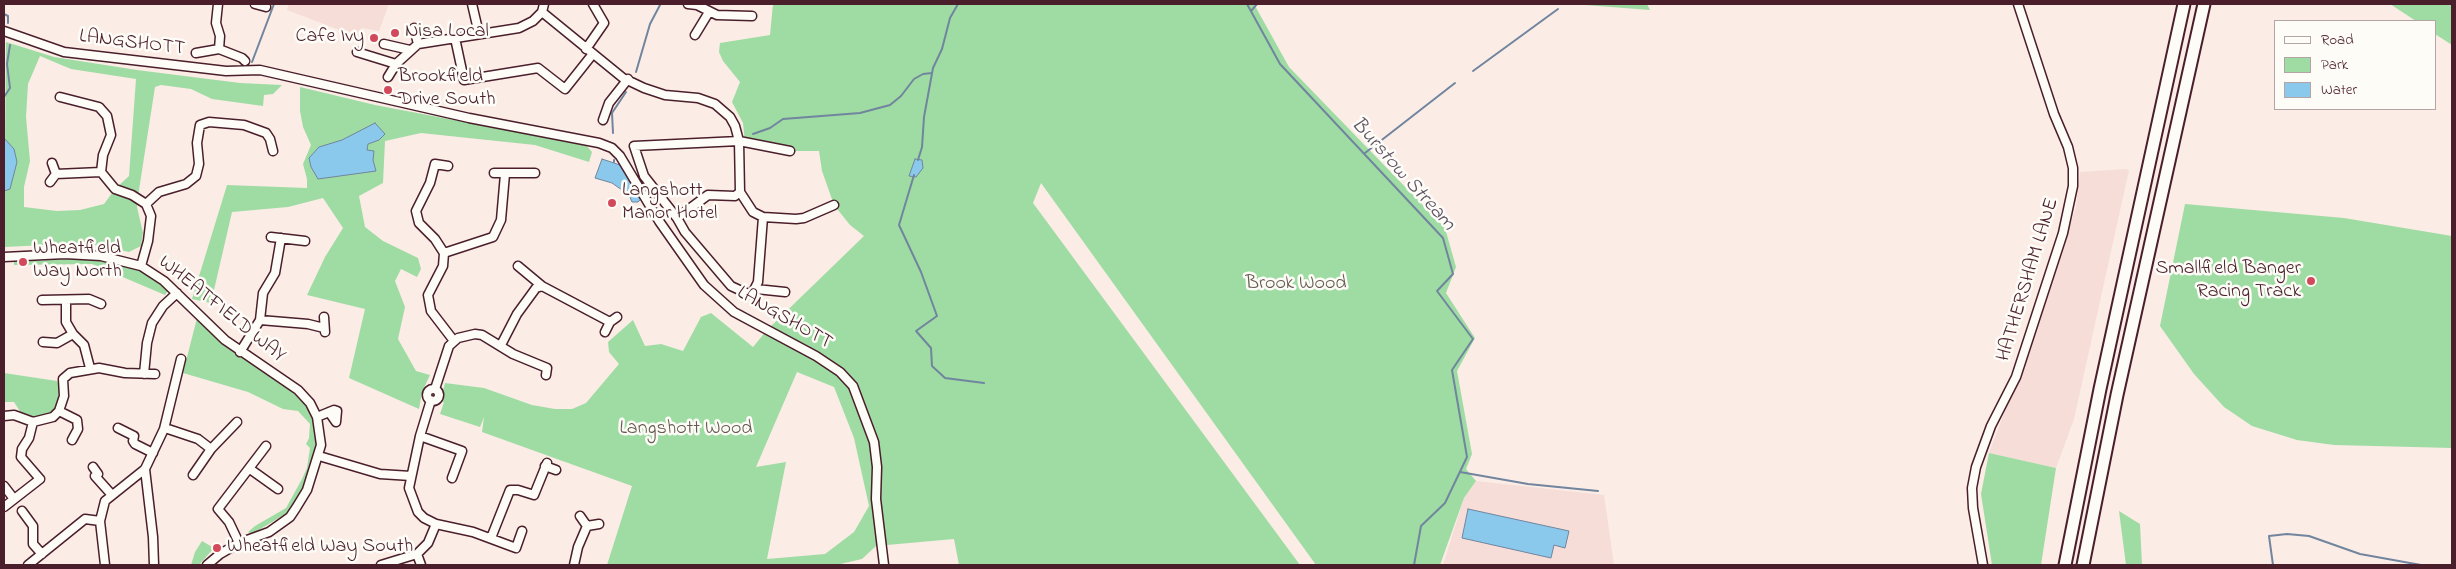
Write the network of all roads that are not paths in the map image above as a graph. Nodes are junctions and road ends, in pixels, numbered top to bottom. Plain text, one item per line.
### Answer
1 (218, 4) edge
2 (255, 4) edge
3 (472, 4) edge
4 (544, 4) edge
5 (593, 4) edge
6 (688, 4) edge
7 (2018, 4) edge
8 (2184, 4) edge
9 (2204, 4) edge
10 (266, 7) dead end
11 (542, 12) junction
12 (709, 12) junction
13 (752, 16) dead end
14 (414, 28) dead end
15 (4, 32) edge
16 (479, 34) junction
17 (695, 35) dead end
18 (455, 38) junction
19 (384, 44) dead end
20 (418, 44) junction
21 (219, 49) junction
22 (410, 50) junction
23 (357, 52) dead end
24 (589, 52) junction
25 (196, 53) dead end
26 (245, 61) dead end
27 (396, 64) junction
28 (388, 77) dead end
29 (628, 80) junction
30 (60, 97) dead end
31 (603, 120) dead end
32 (739, 141) junction
33 (273, 151) dead end
34 (790, 151) dead end
35 (52, 164) dead end
36 (448, 166) dead end
37 (101, 172) junction
38 (494, 173) dead end
39 (535, 173) dead end
40 (56, 174) junction
41 (505, 174) junction
42 (50, 182) dead end
43 (740, 192) junction
44 (146, 204) junction
45 (834, 205) dead end
46 (763, 216) junction
47 (677, 218) junction
48 (271, 237) dead end
49 (281, 238) junction
50 (305, 241) dead end
51 (444, 253) junction
52 (4, 257) edge
53 (141, 266) junction
54 (518, 266) dead end
55 (539, 287) junction
56 (756, 289) junction
57 (786, 292) dead end
58 (177, 293) junction
59 (42, 300) dead end
60 (66, 300) junction
61 (101, 304) dead end
62 (324, 317) dead end
63 (617, 317) dead end
64 (260, 320) junction
65 (610, 322) junction
66 (605, 332) dead end
67 (73, 334) junction
68 (454, 341) junction
69 (43, 342) dead end
70 (501, 345) junction
71 (240, 352) junction
72 (181, 359) dead end
73 (550, 359) dead end
74 (90, 368) junction
75 (144, 374) junction
76 (156, 374) dead end
77 (58, 411) junction
78 (329, 412) dead end
79 (4, 416) edge
80 (318, 417) junction
81 (33, 422) junction
82 (237, 422) dead end
83 (118, 428) dead end
84 (165, 428) junction
85 (420, 436) junction
86 (72, 440) dead end
87 (266, 446) dead end
88 (212, 449) junction
89 (153, 453) junction
90 (319, 456) junction
91 (93, 467) dead end
92 (145, 469) junction
93 (250, 469) junction
94 (556, 470) dead end
95 (194, 475) dead end
96 (411, 476) junction
97 (452, 478) dead end
98 (4, 486) edge
99 (278, 489) dead end
100 (112, 495) junction
101 (14, 499) junction
102 (4, 507) edge
103 (22, 511) dead end
104 (580, 516) dead end
105 (100, 521) junction
106 (436, 524) junction
107 (599, 524) dead end
108 (588, 526) junction
109 (522, 531) dead end
110 (491, 538) junction
111 (240, 543) junction
112 (42, 554) junction
113 (417, 554) junction
114 (28, 565) edge
115 (105, 565) edge
116 (154, 565) edge
117 (207, 565) edge
118 (381, 565) edge
119 (421, 565) edge
120 (574, 565) edge
121 (884, 565) edge
122 (1983, 565) edge
123 (2065, 565) edge
124 (2083, 565) edge

1 - 21 street
2 - 10 street
3 - 16 street
4 - 11 street
5 - 24 street
6 - 12 street
7 - 122 street, HATHERSHAM LANE
8 - 123 highway
9 - 124 highway
11 - 16 street
11 - 24 street
12 - 13 street
12 - 17 street
14 - 20 street
15 - 121 street, LANGSHOTT
16 - 18 street
18 - 20 street
18 - 24 street
19 - 22 street
20 - 22 street
21 - 25 street
21 - 26 street
22 - 27 street
23 - 27 street
24 - 29 street
27 - 28 street
29 - 31 street
29 - 32 street
30 - 37 street
32 - 34 street
32 - 43 street
32 - 47 street
33 - 44 street
35 - 40 street
36 - 51 street
37 - 40 street
37 - 44 street
38 - 41 street
39 - 41 street
40 - 42 street
41 - 51 street
43 - 46 street
43 - 47 street
44 - 53 street
45 - 46 street
46 - 56 street
47 - 56 street
48 - 49 street
49 - 50 street
49 - 64 street
51 - 68 street
52 - 53 street, WHEATFIELD WAY
53 - 58 street, WHEATFIELD WAY
54 - 55 street
55 - 65 street
55 - 70 street
56 - 57 street
58 - 71 street, WHEATFIELD WAY
58 - 75 street
59 - 60 street
60 - 61 street
60 - 67 street
62 - 64 street
63 - 65 street
64 - 71 street
65 - 66 street
67 - 69 street
67 - 74 street
68 - 70 street
68 - 85 street
70 - 73 street
71 - 80 street, WHEATFIELD WAY
72 - 84 street
74 - 75 street
74 - 77 street
75 - 76 street
77 - 81 street
77 - 86 street
78 - 80 street
79 - 81 street
80 - 90 street
81 - 101 street
82 - 88 street
83 - 89 street
84 - 88 street
84 - 89 street
85 - 96 street
85 - 97 street
87 - 93 street
88 - 95 street
89 - 92 street
90 - 96 street
90 - 111 street
91 - 100 street
92 - 100 street
92 - 116 street
93 - 99 street
93 - 111 street
94 - 110 street
96 - 106 street
98 - 101 street
100 - 105 street
101 - 102 street
103 - 112 street
104 - 108 street
105 - 112 street
105 - 115 street
106 - 110 street
106 - 113 street
107 - 108 street
108 - 120 street
109 - 110 street
111 - 117 street
112 - 114 street
113 - 118 street
113 - 119 street

